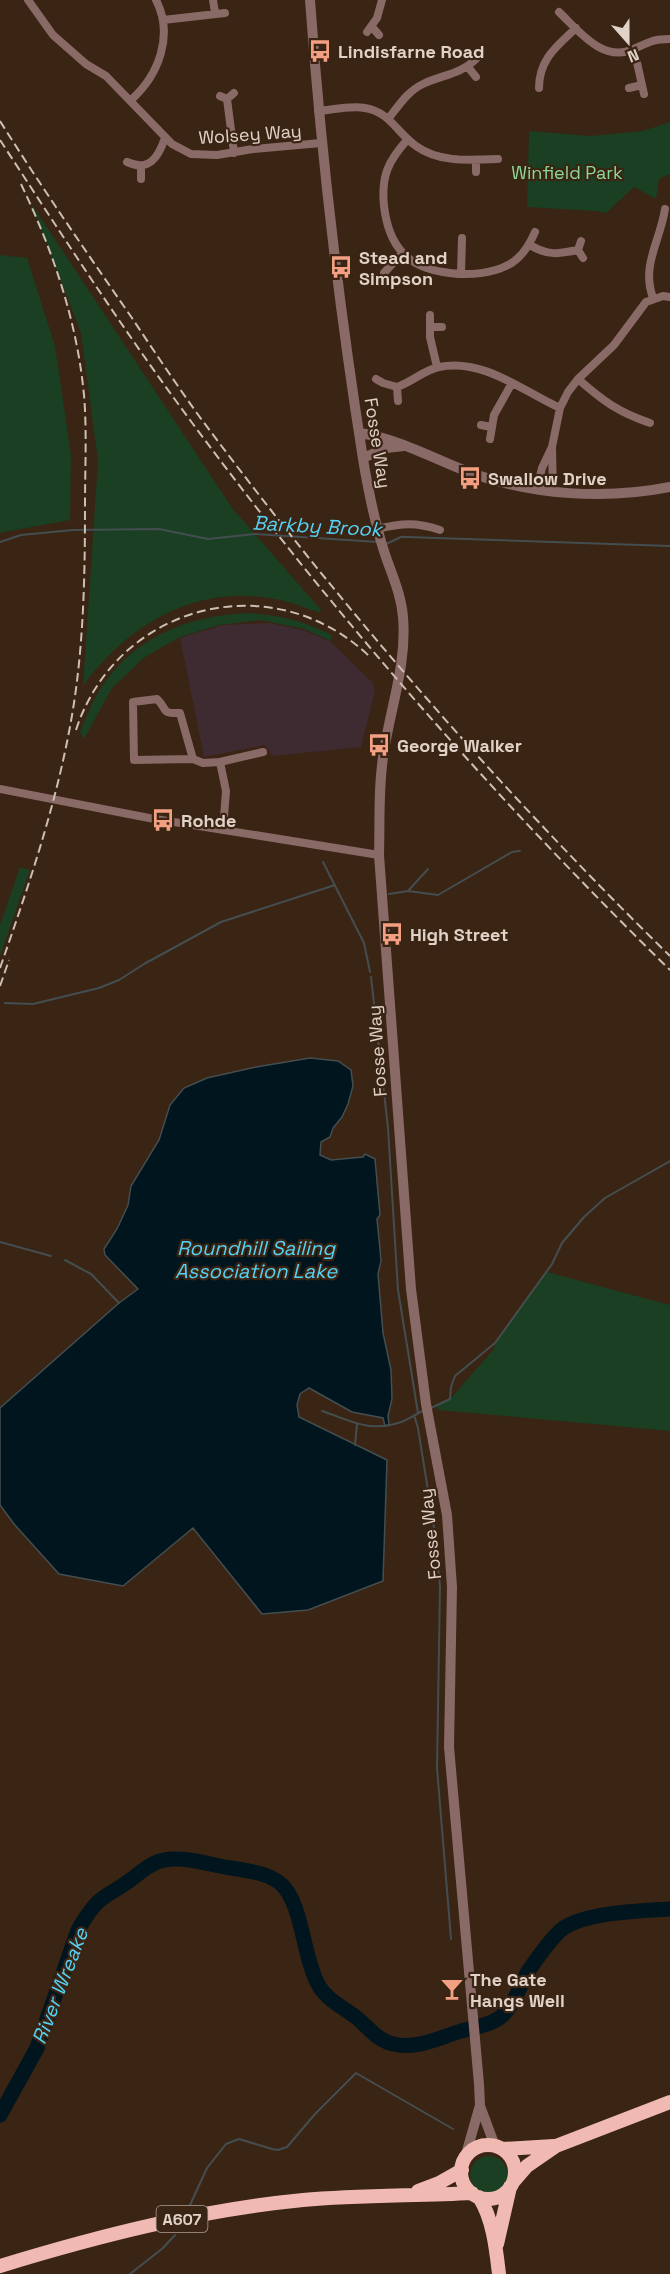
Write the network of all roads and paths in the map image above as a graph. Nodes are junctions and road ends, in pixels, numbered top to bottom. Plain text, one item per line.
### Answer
1 (28, 0) edge
2 (156, 0) edge
3 (213, 0) edge
4 (310, 0) edge
5 (382, 0) edge
6 (559, 12) dead end
7 (225, 13) dead end
8 (215, 14) junction
9 (163, 20) junction
10 (576, 28) junction
11 (379, 35) dead end
12 (670, 39) edge
13 (634, 49) junction
14 (476, 59) dead end
15 (468, 67) junction
16 (528, 76) dead end
17 (476, 77) dead end
18 (539, 77) junction
19 (539, 88) dead end
20 (629, 88) dead end
21 (234, 93) dead end
22 (131, 100) junction
23 (318, 111) junction
24 (389, 118) junction
25 (165, 138) junction
26 (408, 140) junction
27 (321, 143) junction
28 (234, 153) junction
29 (498, 159) dead end
30 (476, 160) junction
31 (127, 162) dead end
32 (141, 167) junction
33 (476, 172) dead end
34 (141, 179) dead end
35 (664, 207) edge
36 (535, 232) dead end
37 (462, 238) dead end
38 (581, 241) dead end
39 (530, 245) junction
40 (578, 250) junction
41 (402, 253) junction
42 (583, 258) dead end
43 (461, 273) junction
44 (383, 281) dead end
45 (670, 297) edge
46 (653, 298) junction
47 (430, 315) dead end
48 (430, 327) junction
49 (442, 327) dead end
50 (437, 367) junction
51 (376, 379) dead end
52 (578, 379) junction
53 (512, 383) junction
54 (397, 387) junction
55 (398, 401) dead end
56 (560, 408) junction
57 (650, 423) dead end
58 (481, 425) dead end
59 (491, 427) junction
60 (360, 433) junction
61 (490, 439) dead end
62 (405, 446) junction
63 (552, 447) junction
64 (363, 458) junction
65 (670, 487) edge
66 (537, 489) junction
67 (553, 492) junction
68 (440, 530) dead end
69 (379, 533) junction
70 (263, 752) dead end
71 (193, 759) junction
72 (220, 762) junction
73 (0, 789) edge
74 (223, 830) junction
75 (379, 855) junction
76 (670, 2102) edge
77 (480, 2105) junction
78 (556, 2146) junction
79 (499, 2148) junction
80 (463, 2165) junction
81 (512, 2184) junction
82 (475, 2195) junction
83 (405, 2196) junction
84 (496, 2248) junction
85 (0, 2266) edge
86 (499, 2274) edge

1 - 22 street, Wolsey Way
2 - 9 street
3 - 8 street
4 - 23 street, Fosse Way
5 - 11 street
6 - 10 street
7 - 8 street
8 - 9 street
9 - 22 street
10 - 13 street
10 - 18 street
12 - 13 street
13 - 20 street
14 - 15 street
15 - 17 street
15 - 24 street
16 - 18 street
18 - 19 street
21 - 28 street
22 - 25 street, Wolsey Way
23 - 24 street
23 - 27 street, Fosse Way
24 - 26 street
25 - 28 street, Wolsey Way
25 - 32 street
26 - 30 street
26 - 41 street
27 - 28 street, Wolsey Way
27 - 60 street, Fosse Way
29 - 30 street
30 - 33 street
31 - 32 street
32 - 34 street
35 - 46 street
36 - 39 street
37 - 43 street
38 - 40 street
39 - 40 street
39 - 43 street
40 - 42 street
41 - 43 street
41 - 44 street
45 - 46 street
46 - 52 street
47 - 48 street
48 - 49 street
48 - 50 street
50 - 53 street
50 - 54 street
51 - 54 street
52 - 56 street
52 - 57 street
53 - 56 street
53 - 59 street
54 - 55 street
56 - 63 street
58 - 59 street
59 - 61 street
60 - 62 street
60 - 64 street, Fosse Way
62 - 64 street
62 - 66 street
63 - 66 street
63 - 67 street
64 - 69 street, Fosse Way
65 - 67 street
66 - 67 street
68 - 69 street
69 - 75 street, Fosse Way
70 - 72 street
71 - 71 street
71 - 72 street
72 - 74 street
73 - 74 street
74 - 75 street
75 - 77 street, Fosse Way
76 - 78 highway
77 - 79 street, Fosse Way
77 - 80 street, Fosse Way
78 - 79 highway
78 - 81 highway
79 - 80 highway
79 - 81 highway
80 - 82 highway
80 - 83 highway, A607
81 - 82 highway
81 - 84 highway
82 - 83 highway, A607
82 - 84 highway
83 - 85 highway, A607
84 - 86 highway

